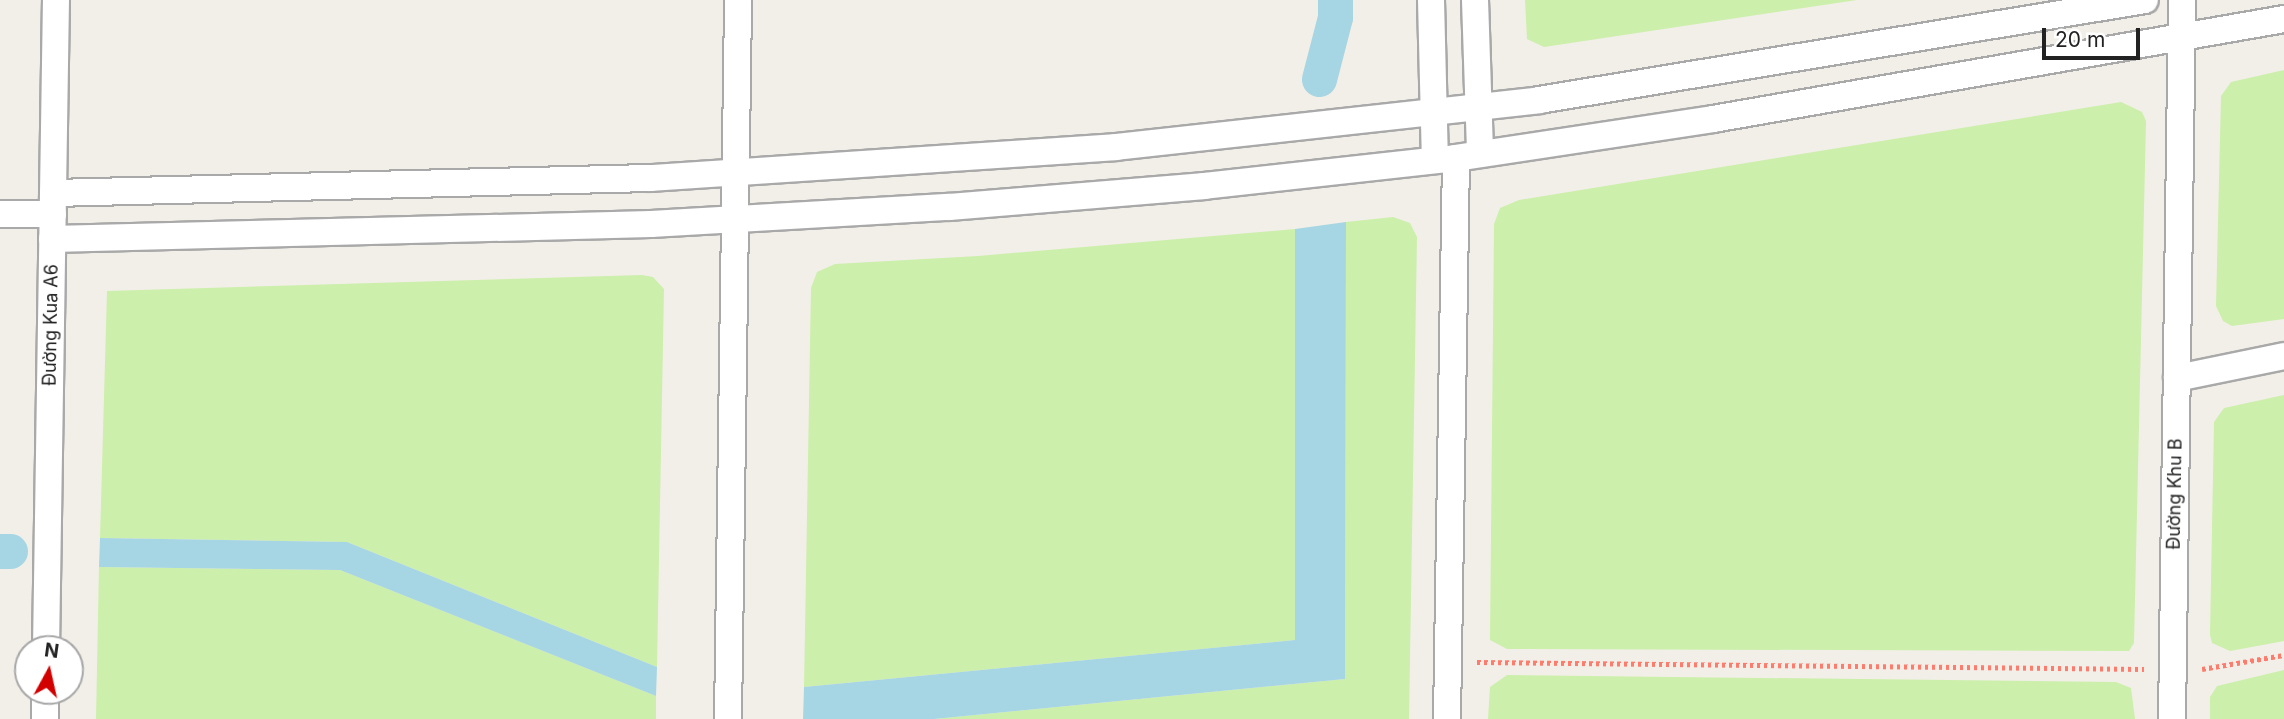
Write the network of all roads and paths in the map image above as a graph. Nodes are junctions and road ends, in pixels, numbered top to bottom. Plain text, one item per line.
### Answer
1 (56, 0) edge
2 (738, 0) edge
3 (1431, 0) edge
4 (1475, 0) edge
5 (2145, 0) edge
6 (2182, 0) edge
7 (2284, 19) edge
8 (2182, 40) junction
9 (1478, 108) junction
10 (1434, 113) junction
11 (1457, 158) junction
12 (735, 173) junction
13 (0, 214) edge
14 (53, 216) junction
15 (735, 220) junction
16 (2284, 356) edge
17 (2177, 378) junction
18 (46, 635) edge
19 (2284, 655) edge
20 (1476, 662) dead end
21 (2148, 669) dead end
22 (2201, 669) dead end
23 (728, 719) edge
24 (1447, 719) edge
25 (2172, 719) edge

1 - 14 street, Đường Kua A6
2 - 12 street
3 - 10 street
4 - 9 street
5 - 9 street
6 - 8 street, Đường Khu B
7 - 8 street
8 - 11 street
8 - 17 street, Đường Khu B
9 - 10 street
9 - 11 street
10 - 11 street
10 - 12 street
11 - 15 street
11 - 24 street
12 - 14 street
12 - 15 street
13 - 14 street
14 - 15 street
14 - 18 street, Đường Kua A6
15 - 23 street
16 - 17 street
17 - 25 street, Đường Khu B
19 - 22 path
20 - 21 path

